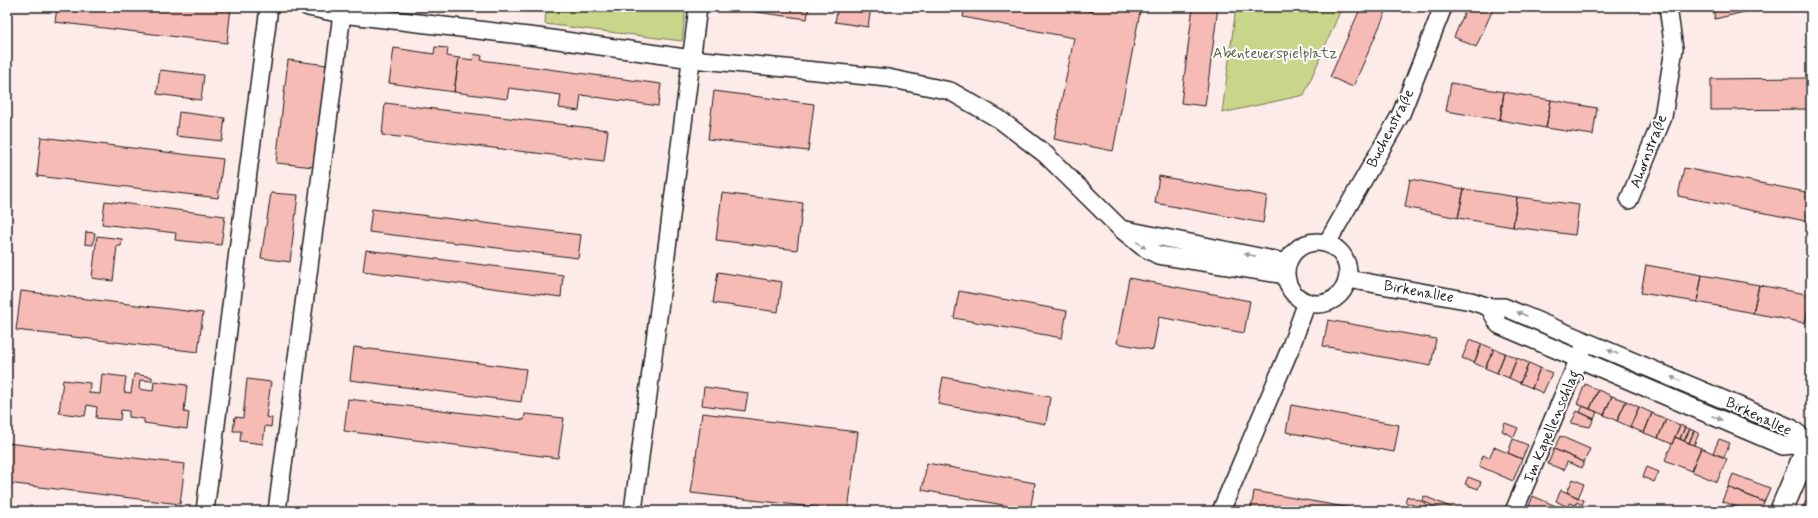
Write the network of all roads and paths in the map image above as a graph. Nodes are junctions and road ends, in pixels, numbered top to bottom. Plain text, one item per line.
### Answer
1 (269, 7) edge
2 (308, 7) edge
3 (698, 7) edge
4 (1443, 7) edge
5 (1668, 7) edge
6 (342, 14) junction
7 (692, 59) junction
8 (1629, 200) dead end
9 (1327, 243) junction
10 (1287, 269) junction
11 (1348, 279) junction
12 (1307, 302) junction
13 (1489, 307) junction
14 (1587, 342) junction
15 (1579, 359) junction
16 (1811, 442) edge
17 (204, 511) edge
18 (277, 511) edge
19 (633, 511) edge
20 (1221, 511) edge
21 (1514, 511) edge
22 (1781, 511) edge

1 - 17 street
2 - 6 street
3 - 7 street
4 - 9 street, Buchenstraße
5 - 8 street, Ahornstraße
6 - 7 street
6 - 18 street
7 - 10 street
7 - 19 street
9 - 10 street
9 - 11 street
10 - 12 street
11 - 12 street
11 - 13 street, Birkenallee
12 - 20 street
14 -> 13 street, Birkenallee
13 - 15 street, Birkenallee
14 - 15 street, Im Kapellenschlag
16 -> 14 street, Birkenallee
15 -> 16 street, Birkenallee
15 - 21 street, Im Kapellenschlag
16 - 22 main road

